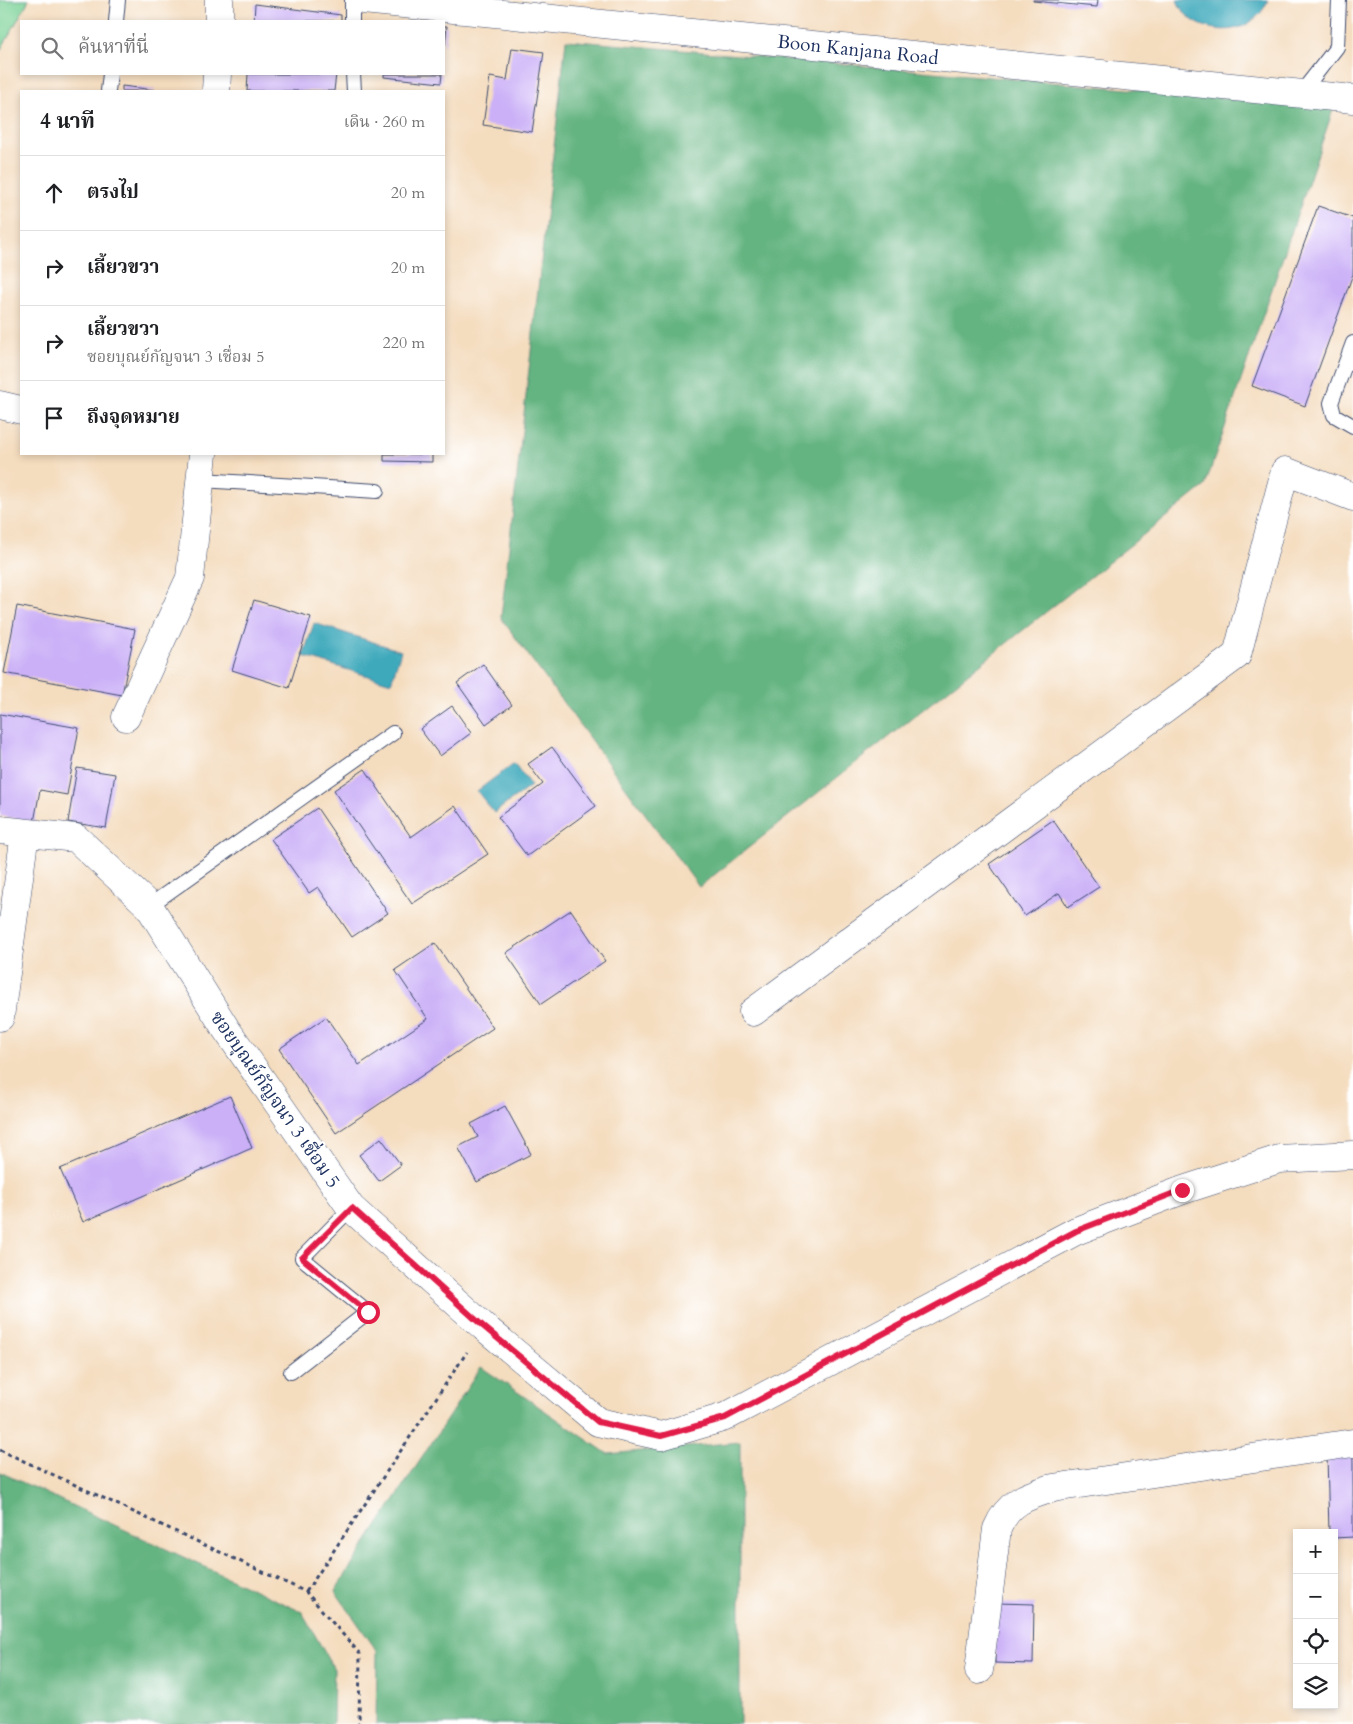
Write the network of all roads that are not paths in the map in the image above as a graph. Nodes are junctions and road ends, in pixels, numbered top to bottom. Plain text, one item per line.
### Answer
1 (118, 0) edge
2 (220, 0) edge
3 (352, 0) edge
4 (363, 0) edge
5 (1339, 0) edge
6 (116, 20) edge
7 (219, 20) edge
8 (352, 20) edge
9 (110, 75) edge
10 (217, 75) edge
11 (353, 75) edge
12 (108, 90) edge
13 (216, 90) edge
14 (354, 90) edge
15 (1301, 93) junction
16 (1353, 99) edge
17 (1353, 343) edge
18 (0, 405) edge
19 (20, 410) edge
20 (1353, 426) edge
21 (202, 467) edge
22 (377, 491) dead end
23 (1353, 497) edge
24 (126, 717) dead end
25 (393, 733) dead end
26 (13, 831) edge
27 (149, 906) junction
28 (753, 1012) dead end
29 (0, 1017) edge
30 (1353, 1155) edge
31 (352, 1208) junction
32 (291, 1372) dead end
33 (1353, 1443) edge
34 (979, 1670) dead end

1 - 6 lane
2 - 7 street
3 - 8 lane
4 - 15 street, Boon Kanjana Road
5 - 15 lane
9 - 12 lane
10 - 13 street
11 - 14 lane
15 - 16 street, Boon Kanjana Road
17 - 20 lane
18 - 19 street
21 - 22 lane
21 - 24 street
23 - 28 street
25 - 27 lane
26 - 27 street, ซอยบุณย์กัญจนา 3 เชื่อม 5
26 - 29 street
27 - 31 street, ซอยบุณย์กัญจนา 3 เชื่อม 5
30 - 31 street, ซอยบุณย์กัญจนา 3 เชื่อม 5
31 - 32 lane
33 - 34 street

